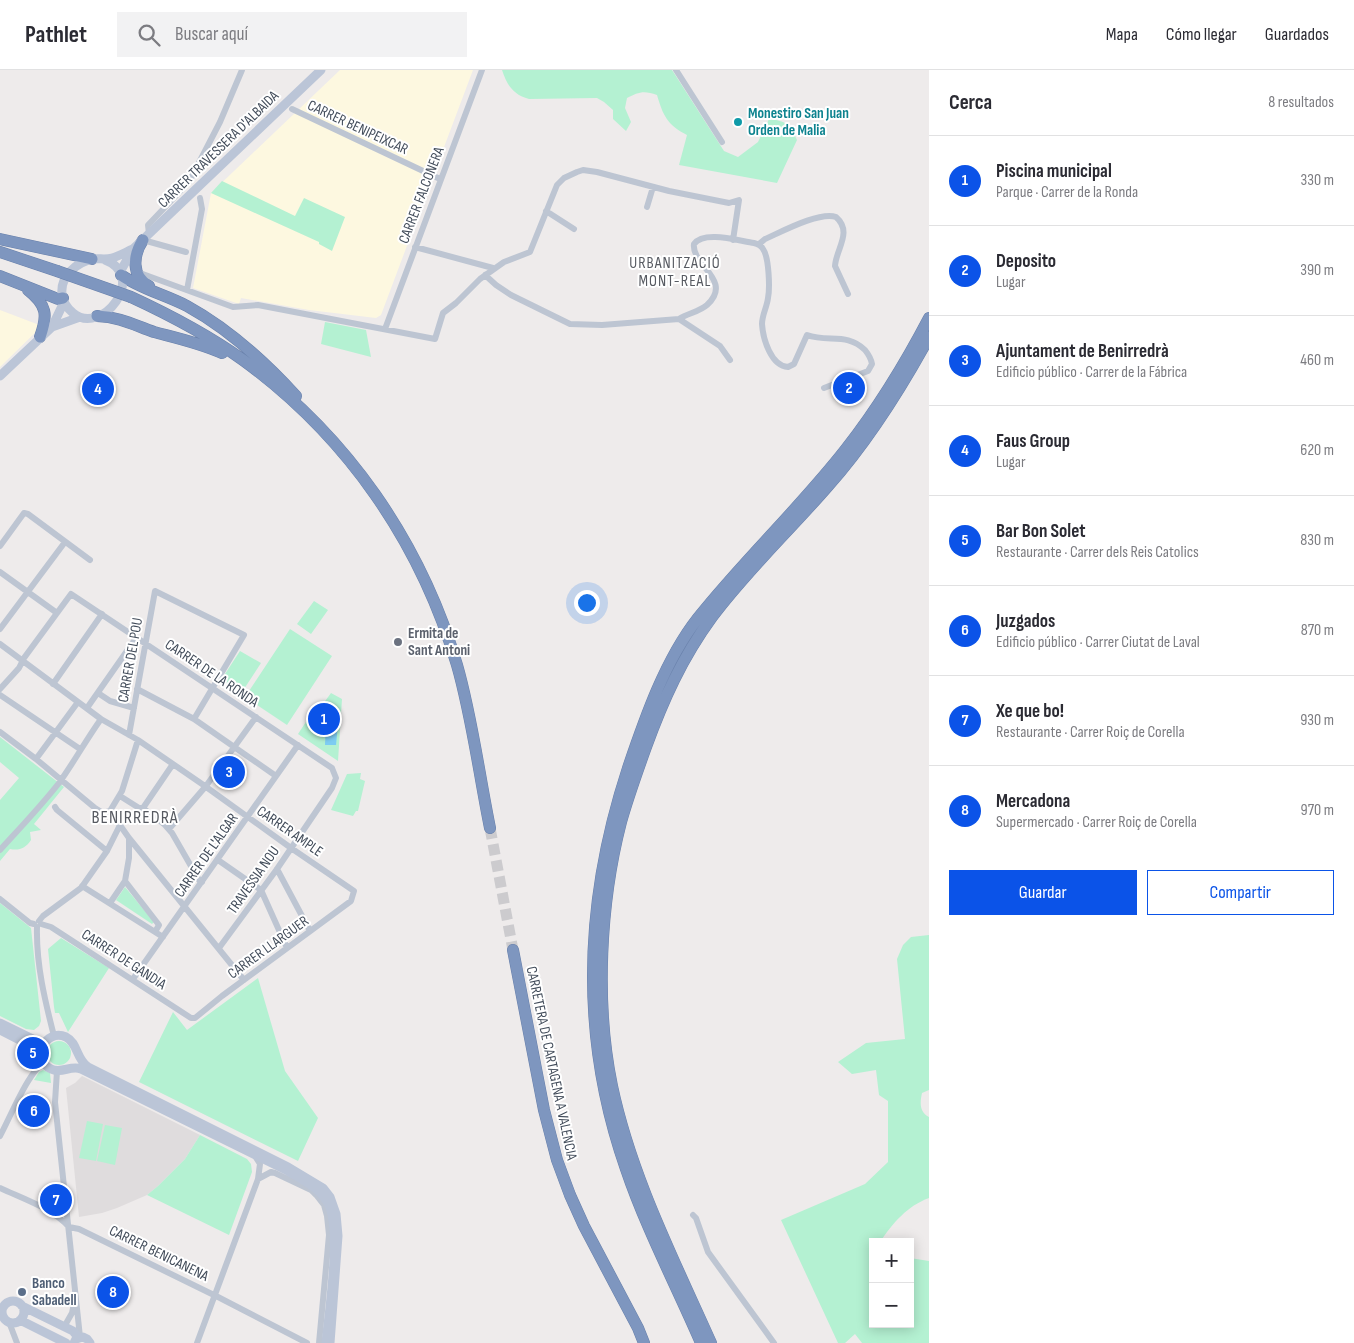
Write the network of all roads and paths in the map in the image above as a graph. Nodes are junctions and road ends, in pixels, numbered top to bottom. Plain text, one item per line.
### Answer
1 (242, 70) edge
2 (321, 70) edge
3 (482, 70) edge
4 (676, 70) edge
5 (292, 109) dead end
6 (722, 142) dead end
7 (440, 179) junction
8 (652, 187) junction
9 (200, 198) dead end
10 (647, 207) dead end
11 (546, 211) junction
12 (574, 229) dead end
13 (146, 237) junction
14 (0, 239) edge
15 (732, 240) junction
16 (759, 244) junction
17 (414, 247) junction
18 (133, 249) junction
19 (0, 252) edge
20 (186, 252) dead end
21 (92, 259) junction
22 (105, 260) junction
23 (493, 268) junction
24 (121, 274) junction
25 (140, 274) dead end
26 (484, 275) junction
27 (0, 276) edge
28 (24, 287) junction
29 (187, 290) junction
30 (848, 294) dead end
31 (170, 297) junction
32 (63, 300) junction
33 (98, 316) junction
34 (80, 317) junction
35 (929, 318) edge
36 (679, 319) junction
37 (52, 327) junction
38 (385, 329) junction
39 (40, 337) junction
40 (929, 337) edge
41 (730, 360) dead end
42 (0, 376) edge
43 (824, 388) dead end
44 (324, 431) junction
45 (334, 441) junction
46 (65, 542) junction
47 (0, 546) edge
48 (90, 560) dead end
49 (0, 572) edge
50 (28, 592) junction
51 (57, 613) junction
52 (102, 614) junction
53 (0, 629) edge
54 (136, 638) junction
55 (0, 644) edge
56 (146, 644) junction
57 (23, 662) junction
58 (53, 684) junction
59 (212, 688) junction
60 (0, 689) edge
61 (137, 689) junction
62 (98, 692) junction
63 (0, 695) edge
64 (78, 702) junction
65 (87, 708) junction
66 (134, 708) junction
67 (256, 717) junction
68 (101, 719) junction
69 (194, 719) junction
70 (0, 732) edge
71 (55, 733) junction
72 (129, 735) junction
73 (138, 740) junction
74 (298, 745) junction
75 (235, 747) junction
76 (80, 750) junction
77 (36, 759) junction
78 (173, 764) junction
79 (335, 775) joint
80 (276, 776) junction
81 (61, 779) junction
82 (206, 786) junction
83 (120, 796) junction
84 (55, 807) dead end
85 (143, 808) junction
86 (110, 811) junction
87 (248, 817) junction
88 (120, 825) junction
89 (490, 828) tunnel mouth
90 (169, 829) junction
91 (129, 838) junction
92 (291, 848) junction
93 (0, 850) edge
94 (107, 851) junction
95 (218, 860) junction
96 (277, 869) junction
97 (125, 881) junction
98 (202, 882) junction
99 (82, 886) junction
100 (262, 890) junction
101 (354, 891) joint
102 (0, 899) edge
103 (110, 903) junction
104 (185, 908) junction
105 (38, 926) junction
106 (310, 931) junction
107 (155, 932) junction
108 (163, 937) junction
109 (219, 948) junction
110 (288, 948) junction
111 (513, 950) tunnel mouth
112 (133, 979) junction
113 (244, 980) junction
114 (192, 1018) joint
115 (0, 1023) edge
116 (0, 1030) edge
117 (54, 1036) junction
118 (42, 1047) junction
119 (76, 1052) junction
120 (44, 1063) junction
121 (67, 1069) junction
122 (56, 1071) junction
123 (3, 1122) edge
124 (0, 1136) edge
125 (254, 1155) junction
126 (277, 1166) junction
127 (258, 1179) junction
128 (0, 1188) edge
129 (66, 1202) junction
130 (54, 1214) junction
131 (692, 1216) dead end
132 (69, 1227) junction
133 (615, 1286) junction
134 (214, 1295) junction
135 (0, 1296) edge
136 (75, 1297) junction
137 (10, 1301) junction
138 (22, 1306) junction
139 (1, 1310) edge
140 (20, 1320) junction
141 (9, 1322) junction
142 (64, 1327) junction
143 (77, 1339) edge
144 (17, 1343) edge
145 (66, 1343) edge
146 (90, 1343) edge
147 (196, 1343) edge
148 (307, 1343) edge
149 (319, 1343) edge
150 (326, 1343) edge
151 (330, 1343) edge
152 (644, 1343) edge
153 (648, 1343) edge
154 (701, 1343) edge
155 (711, 1343) edge
156 (774, 1343) edge

1 - 13 street
2 - 13 street, CARRER TRAVESSERA D'ALBAIDA
3 - 7 street, CARRER FALCONERA
4 - 6 street
5 - 7 street, CARRER BENIPEIXCAR
7 - 17 street, CARRER FALCONERA
8 - 10 street
8 - 11 street
8 - 15 street
9 - 29 street
11 - 12 street
11 - 23 street
13 - 18 street, CARRER TRAVESSERA D'ALBAIDA
13 - 20 street
13 - 31 highway
14 - 21 highway
15 - 16 street
15 - 36 street
16 - 30 street
16 - 43 street
17 - 23 street
17 - 38 street, CARRER FALCONERA
18 - 22 street, CARRER TRAVESSERA D'ALBAIDA
18 - 24 street, CARRER TRAVESSERA D'ALBAIDA
19 - 44 highway, bridge
21 - 22 street
21 - 32 street
22 - 24 street
23 - 26 street
24 - 31 highway
24 - 33 street
25 - 29 street
26 - 36 street
26 - 38 street
27 - 28 highway
28 - 32 highway
28 - 39 highway
29 - 31 street
29 - 38 street
31 - 45 highway
32 - 34 street
32 - 37 street
33 - 34 street
33 - 44 highway
34 - 37 street
35 - 154 highway
36 - 41 street
37 - 39 street
39 - 42 street
40 - 155 highway
44 - 45 highway
45 - 89 highway
46 - 47 street
46 - 48 street
46 - 50 street
49 - 50 street
50 - 51 street
50 - 53 street
51 - 52 street, CARRER DE LA RONDA
51 - 57 street
52 - 54 street, CARRER DE LA RONDA
52 - 58 street
54 - 56 street, CARRER DE LA RONDA
54 - 62 street
55 - 57 street, CARRER AMPLE
56 - 59 street, CARRER DE LA RONDA
56 - 59 street, CARRER DEL POU
56 - 61 street, CARRER DEL POU
57 - 58 street, CARRER AMPLE
57 - 60 street
58 - 64 street, CARRER AMPLE
59 - 67 street, CARRER DE LA RONDA
59 - 69 street
61 - 66 street, CARRER DEL POU
61 - 69 street
62 - 65 street
62 - 66 street
63 - 71 street
64 - 65 street, CARRER AMPLE
64 - 71 street
65 - 68 street, CARRER AMPLE
66 - 72 street, CARRER DEL POU
67 - 74 street, CARRER DE LA RONDA
67 - 75 street
68 - 72 street, CARRER AMPLE
68 - 76 street
69 - 75 street
70 - 77 street
71 - 76 street
71 - 77 street
72 - 73 street, CARRER AMPLE
73 - 78 street, CARRER AMPLE
73 - 83 street
74 - 79 street, CARRER DE LA RONDA
74 - 80 street, CARRER DE L'ALGAR
75 - 80 street
75 - 82 street
76 - 81 street
77 - 81 street
78 - 82 street, CARRER AMPLE
78 - 85 street
79 - 92 street, TRAVESSIA NOU
80 - 87 street, CARRER DE L'ALGAR
81 - 86 street
81 - 93 street
82 - 87 street, CARRER AMPLE
82 - 90 street
83 - 85 street
83 - 86 street
84 - 94 street
85 - 90 street
86 - 88 street
87 - 92 street, CARRER AMPLE
87 - 95 street, CARRER DE L'ALGAR
88 - 91 street
88 - 94 street
90 - 98 street
91 - 97 street
91 - 104 street
92 - 96 street, TRAVESSIA NOU
92 - 101 street, CARRER AMPLE
94 - 99 street
95 - 98 street, CARRER DE L'ALGAR
95 - 100 street
96 - 100 street, TRAVESSIA NOU
96 - 106 street
97 - 103 street
97 - 107 street
98 - 104 street, CARRER DE L'ALGAR
99 - 103 street
99 - 105 street
100 - 109 street, TRAVESSIA NOU
100 - 110 street
101 - 106 street, CARRER LLARGUER
102 - 105 street, CARRER DE GANDIA
103 - 107 street
104 - 108 street, CARRER DE L'ALGAR
104 - 109 street
105 - 112 street, CARRER DE GANDIA
105 - 117 street
106 - 110 street, CARRER LLARGUER
107 - 108 street
108 - 112 street, CARRER DE L'ALGAR
109 - 113 street
110 - 113 street, CARRER LLARGUER
111 - 133 highway, CARRETERA DE CARTAGENA A VALENCIA
112 - 114 street, CARRER DE GANDIA
113 - 114 street, CARRER LLARGUER
115 - 118 street
116 - 118 street
117 - 118 street
117 - 119 street
118 - 120 street
119 - 121 street
119 - 151 street
120 - 122 street
120 - 123 street
121 - 122 street
121 - 125 street
122 - 129 street
123 - 124 street
125 - 126 street
125 - 127 street
126 - 127 street
126 - 150 street
127 - 134 street
127 - 149 street
128 - 130 street, CARRER BENICANENA
129 - 130 street
129 - 132 street
130 - 132 street, CARRER BENICANENA
131 - 156 street
132 - 134 street, CARRER BENICANENA
132 - 136 street
133 - 152 highway, CARRETERA DE CARTAGENA A VALENCIA
133 - 153 highway
134 - 147 street
134 - 148 street, CARRER BENICANENA
135 - 137 street
136 - 142 street
136 - 143 street
137 - 138 street
137 - 139 street
138 - 140 street
138 - 142 street
139 - 141 street
140 - 141 street
140 - 145 street
141 - 144 street
142 - 143 street
143 - 146 street

